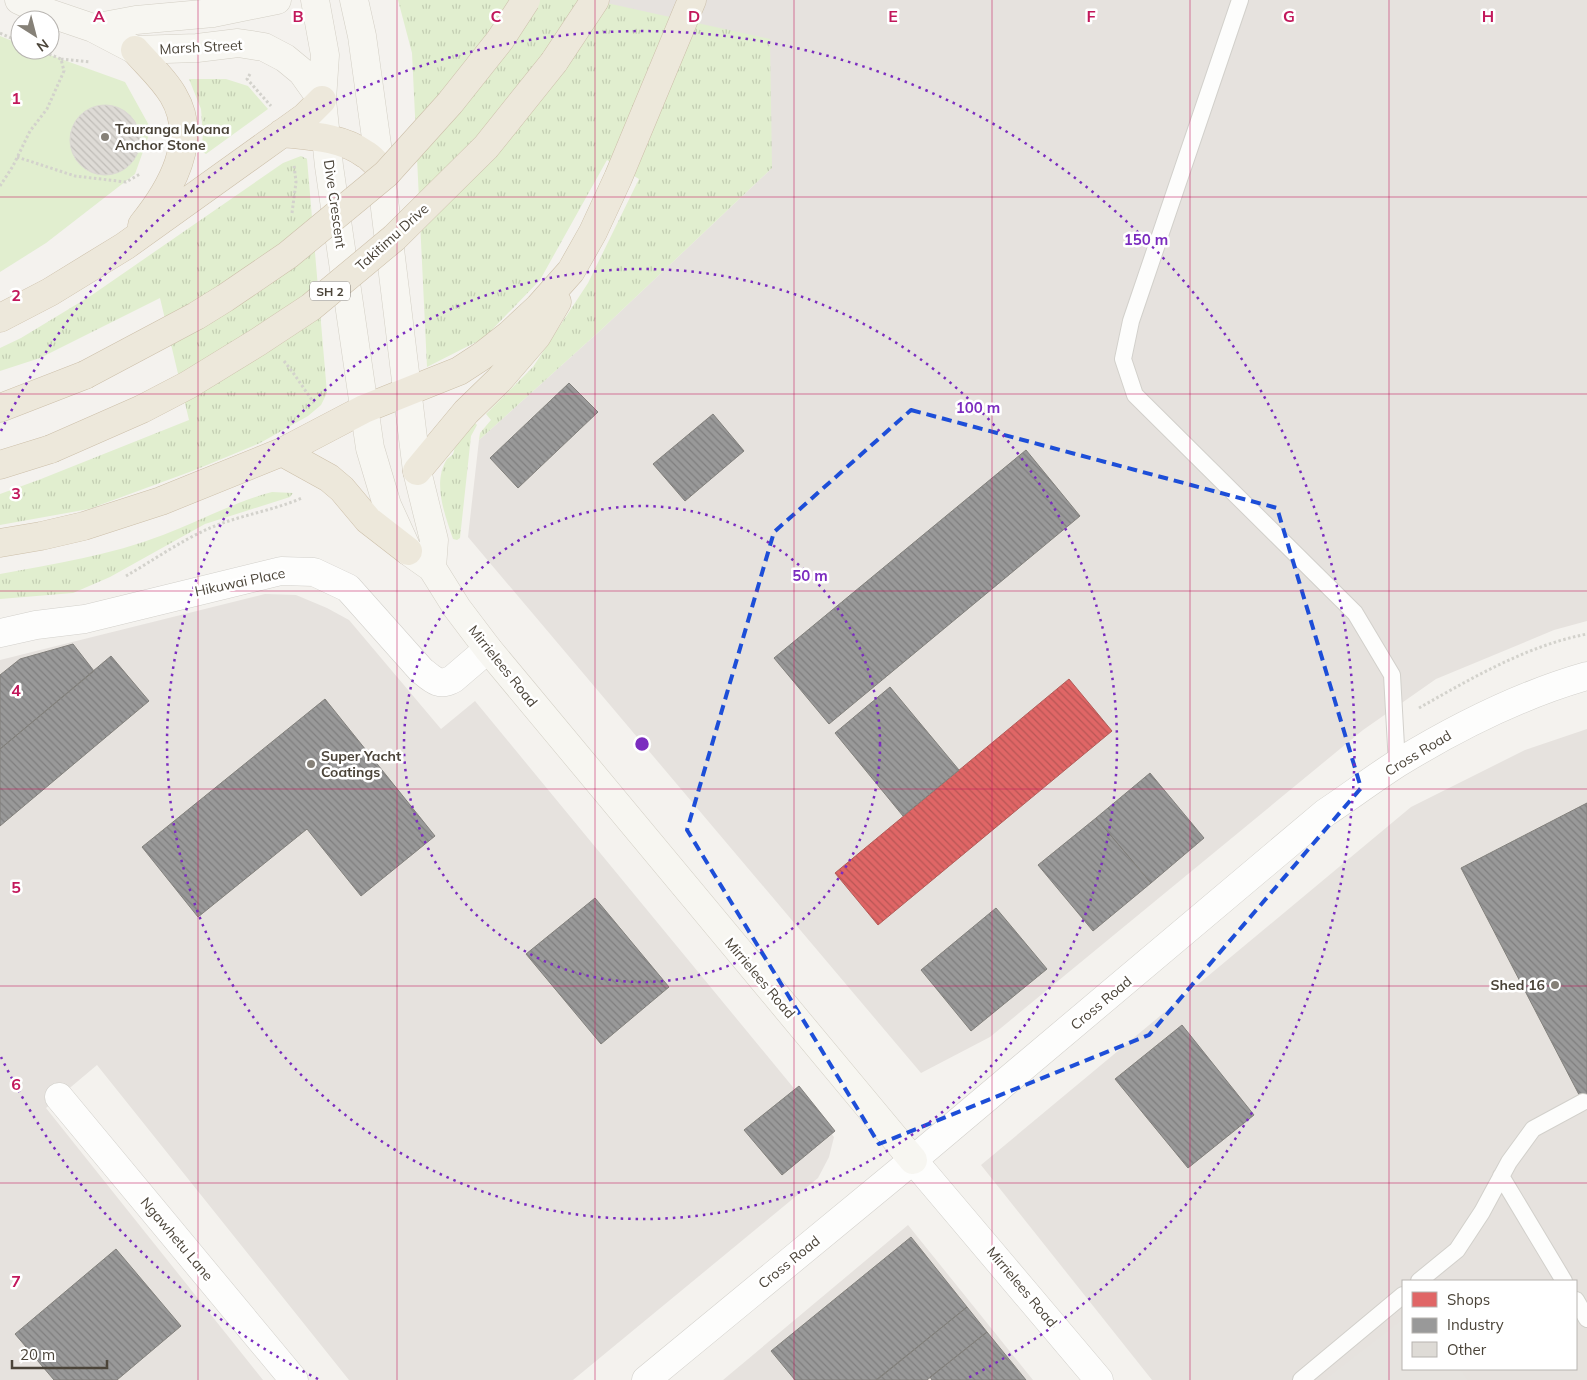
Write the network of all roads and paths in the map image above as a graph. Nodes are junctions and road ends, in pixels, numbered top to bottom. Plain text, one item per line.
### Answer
1 (19, 0) edge
2 (200, 0) edge
3 (277, 0) edge
4 (286, 0) edge
5 (354, 0) edge
6 (526, 0) edge
7 (595, 0) edge
8 (692, 0) edge
9 (1240, 0) edge
10 (315, 3) edge
11 (164, 17) junction
12 (93, 28) junction
13 (362, 36) junction
14 (264, 47) junction
15 (135, 50) junction
16 (61, 59) joint
17 (93, 63) dead end
18 (322, 100) junction
19 (282, 133) junction
20 (327, 138) junction
21 (17, 157) junction
22 (380, 167) junction
23 (147, 170) dead end
24 (0, 186) edge
25 (292, 214) dead end
26 (125, 246) junction
27 (571, 271) junction
28 (0, 318) edge
29 (283, 361) dead end
30 (407, 392) junction
31 (316, 407) dead end
32 (0, 408) edge
33 (364, 408) junction
34 (282, 452) junction
35 (0, 465) edge
36 (417, 471) junction
37 (306, 496) dead end
38 (0, 543) edge
39 (408, 551) junction
40 (432, 568) junction
41 (118, 580) dead end
42 (0, 633) edge
43 (1587, 634) edge
44 (488, 649) junction
45 (1587, 676) edge
46 (1395, 723) junction
47 (1397, 764) junction
48 (59, 1097) dead end
49 (1583, 1102) dead end
50 (913, 1160) junction
51 (1501, 1176) junction
52 (1420, 1280) edge
53 (1563, 1280) edge
54 (1402, 1296) edge
55 (1577, 1302) edge
56 (1587, 1319) edge
57 (294, 1380) edge
58 (646, 1380) edge
59 (1099, 1380) edge
60 (1301, 1380) edge

1 - 12 main road, Marsh Street
2 - 11 main road
3 - 11 main road, Marsh Street
4 - 10 main road
5 - 13 main road
6 - 32 highway, bridge
7 - 35 highway, Takitimu Drive / SH 2, bridge
8 - 27 highway
9 - 46 lane
10 - 13 main road
10 - 18 main road, Dive Crescent
11 - 12 main road, Marsh Street
12 - 15 main road, Marsh Street
13 - 22 main road
14 - 15 main road, Marsh Street
14 - 18 main road, Marsh Street
14 - 19 path
15 - 26 highway
16 - 17 path
16 - 21 path
18 - 19 highway
18 - 20 main road, Dive Crescent
19 - 20 highway
19 - 25 path
19 - 26 highway
20 - 22 highway
20 - 33 main road, Dive Crescent
21 - 23 path
21 - 24 path
22 - 30 main road
26 - 28 highway
27 - 30 highway
27 - 36 highway
29 - 31 path
30 - 33 highway
30 - 36 main road
33 - 34 highway
33 - 39 main road
34 - 38 highway
34 - 39 highway
36 - 40 main road
37 - 41 path
39 - 40 main road, Mirrielees Road
40 - 44 main road, Mirrielees Road
42 - 44 street, Hikuwai Place
43 - 46 path
44 - 50 main road, Mirrielees Road
45 - 47 street, Cross Road
46 - 47 lane
47 - 50 street, Cross Road
48 - 57 street, Ngawhetu Lane
49 - 51 lane
50 - 58 street, Cross Road
50 - 59 street, Mirrielees Road
51 - 52 lane
51 - 53 lane
54 - 60 lane
55 - 56 lane

